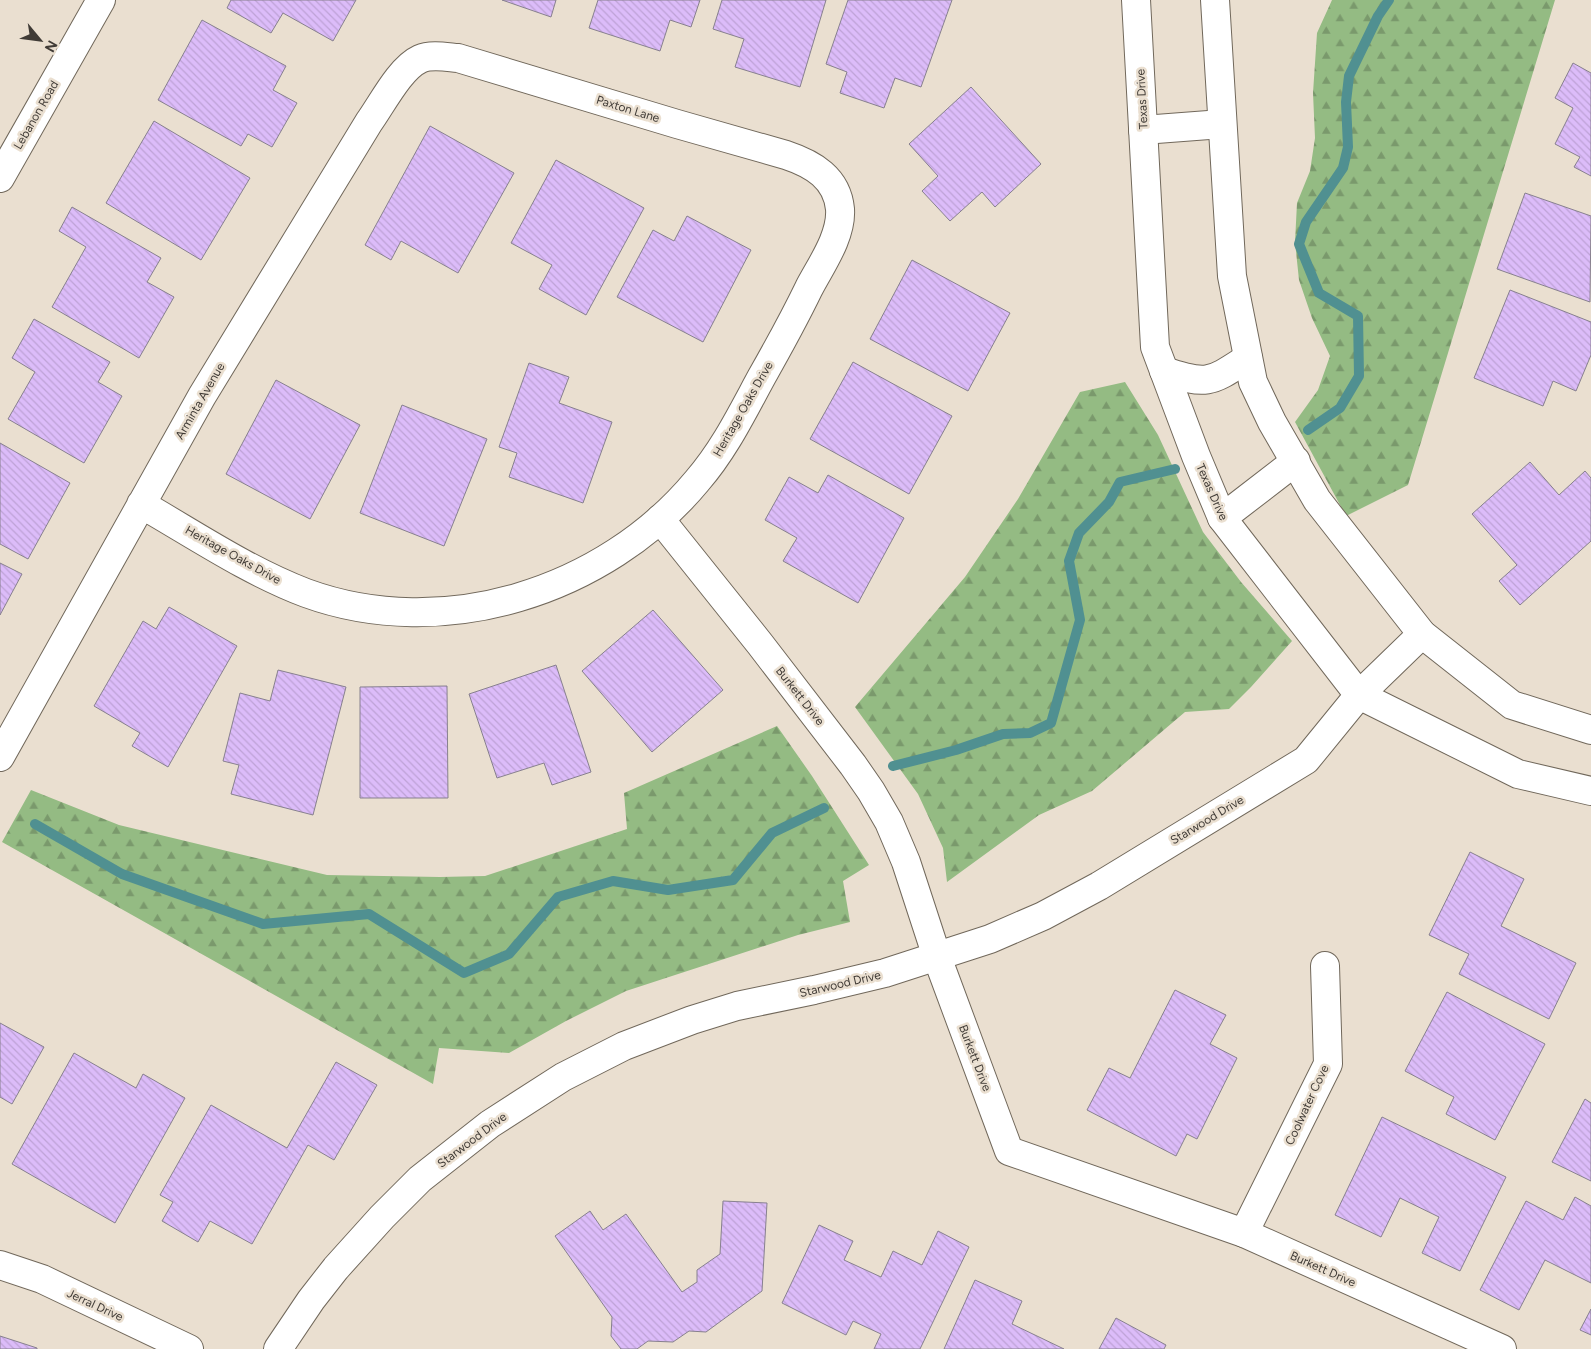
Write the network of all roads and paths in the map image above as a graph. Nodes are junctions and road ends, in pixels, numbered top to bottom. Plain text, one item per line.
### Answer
1 (101, 0) edge
2 (1136, 0) edge
3 (1215, 0) edge
4 (420, 59) joint
5 (1222, 124) junction
6 (1143, 130) junction
7 (0, 178) edge
8 (829, 180) joint
9 (1248, 358) junction
10 (1164, 371) junction
11 (1296, 461) junction
12 (141, 504) junction
13 (1222, 518) junction
14 (660, 519) junction
15 (1422, 634) junction
16 (1359, 695) junction
17 (1591, 730) edge
18 (0, 758) edge
19 (1591, 791) edge
20 (937, 958) junction
21 (1325, 966) dead end
22 (1244, 1233) junction
23 (0, 1265) edge
24 (189, 1349) edge
25 (278, 1349) edge
26 (1502, 1349) edge

1 - 7 street, Lebanon Road
2 - 6 street, Texas Drive
3 - 5 street
4 - 8 street, Paxton Lane
4 - 12 street, Arminta Avenue
5 - 6 street
5 - 9 street
6 - 10 street, Texas Drive
8 - 14 street, Heritage Oaks Drive
9 - 10 street
9 - 11 street
10 - 13 street, Texas Drive
11 - 13 street
11 - 15 street
12 - 14 street, Heritage Oaks Drive
12 - 18 street, Arminta Avenue
13 - 16 street, Texas Drive
14 - 20 street, Burkett Drive
15 - 16 street, Starwood Drive
15 - 17 street
16 - 19 street, Texas Drive
16 - 20 street, Starwood Drive
20 - 22 street, Burkett Drive
20 - 25 street, Starwood Drive
21 - 22 street, Coolwater Cove
22 - 26 street, Burkett Drive
23 - 24 street, Jerral Drive

